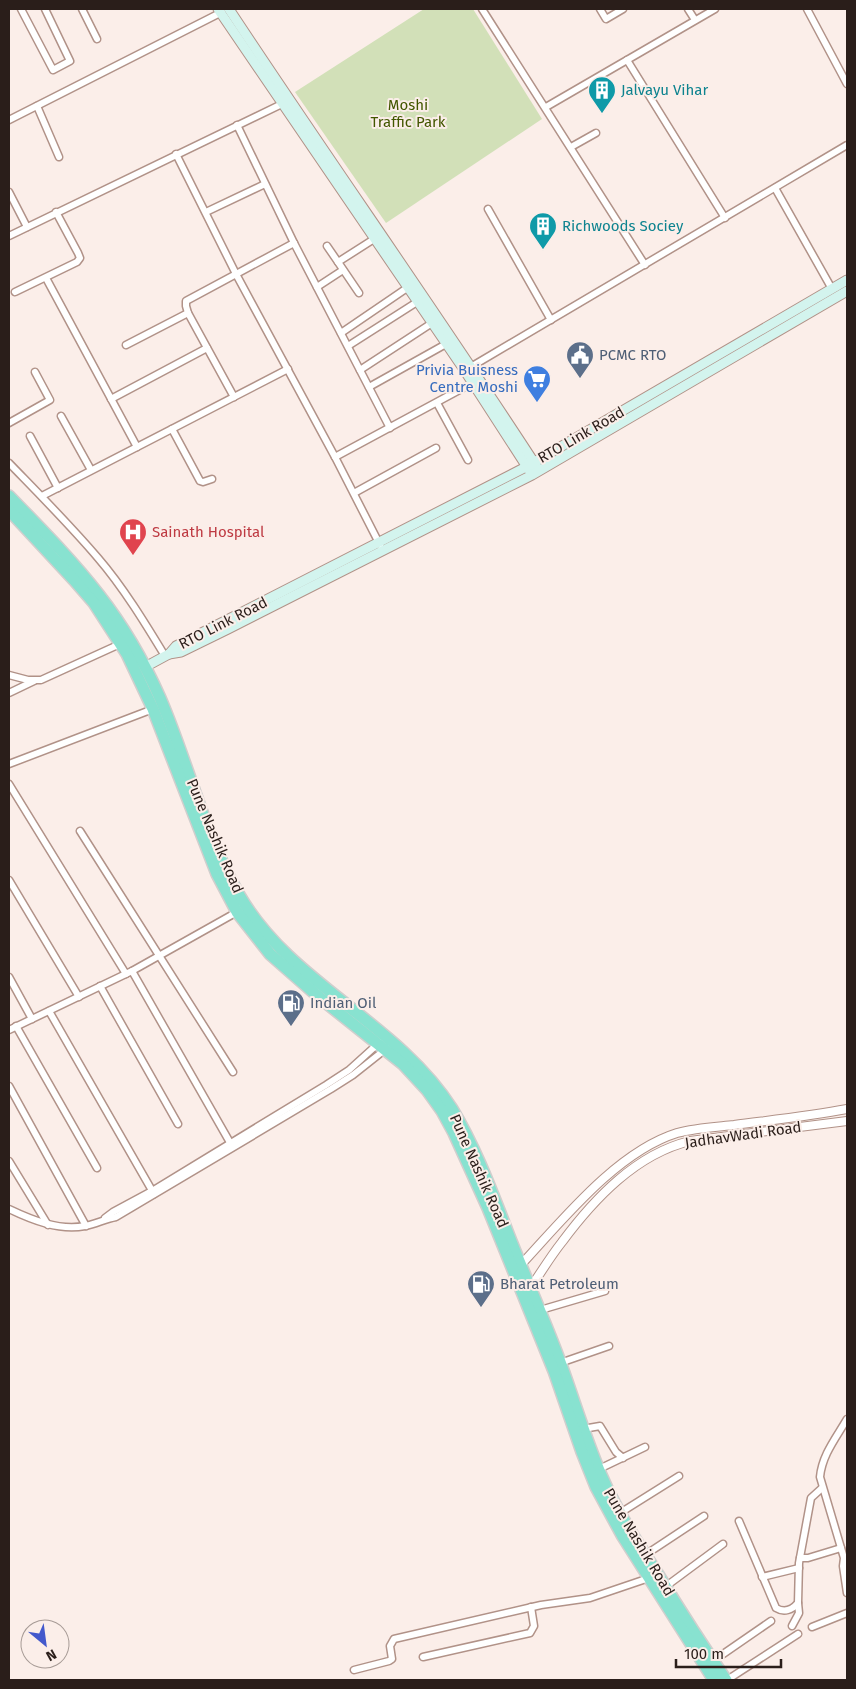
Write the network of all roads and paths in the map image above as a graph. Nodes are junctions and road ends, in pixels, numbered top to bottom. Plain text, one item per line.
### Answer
1 (21, 9) edge
2 (45, 9) edge
3 (82, 9) edge
4 (482, 9) edge
5 (600, 9) edge
6 (623, 9) edge
7 (688, 9) edge
8 (714, 9) edge
9 (807, 9) edge
10 (224, 10) edge
11 (695, 20) junction
12 (98, 40) dead end
13 (627, 60) junction
14 (847, 84) edge
15 (286, 102) junction
16 (38, 106) junction
17 (546, 107) junction
18 (9, 120) edge
19 (238, 125) junction
20 (596, 133) dead end
21 (847, 145) edge
22 (571, 147) junction
23 (176, 154) junction
24 (59, 157) dead end
25 (265, 184) junction
26 (775, 188) junction
27 (9, 192) edge
28 (488, 209) dead end
29 (56, 212) junction
30 (206, 212) junction
31 (724, 218) junction
32 (27, 227) junction
33 (9, 236) edge
34 (374, 240) junction
35 (294, 243) junction
36 (327, 246) dead end
37 (338, 262) junction
38 (645, 265) junction
39 (343, 270) junction
40 (236, 274) junction
41 (46, 278) junction
42 (847, 280) edge
43 (317, 287) junction
44 (407, 288) junction
45 (832, 289) junction
46 (847, 291) edge
47 (15, 292) dead end
48 (359, 294) dead end
49 (417, 302) junction
50 (188, 313) junction
51 (551, 320) junction
52 (432, 323) junction
53 (341, 333) junction
54 (446, 344) junction
55 (126, 345) dead end
56 (348, 346) junction
57 (208, 348) junction
58 (288, 369) junction
59 (468, 369) junction
60 (360, 370) junction
61 (35, 372) dead end
62 (476, 381) junction
63 (368, 387) junction
64 (234, 397) junction
65 (111, 399) junction
66 (437, 403) junction
67 (61, 416) dead end
68 (10, 420) edge
69 (390, 428) junction
70 (172, 429) junction
71 (30, 436) dead end
72 (137, 447) junction
73 (436, 448) dead end
74 (336, 457) junction
75 (468, 460) dead end
76 (9, 463) edge
77 (533, 468) junction
78 (91, 470) junction
79 (212, 479) dead end
80 (58, 488) junction
81 (354, 493) junction
82 (9, 496) edge
83 (42, 496) junction
84 (9, 510) edge
85 (380, 546) junction
86 (120, 644) junction
87 (167, 655) junction
88 (145, 667) junction
89 (9, 675) edge
90 (35, 681) junction
91 (9, 693) edge
92 (153, 709) junction
93 (9, 764) edge
94 (9, 784) edge
95 (80, 831) dead end
96 (9, 880) edge
97 (237, 912) junction
98 (159, 956) junction
99 (129, 973) junction
100 (9, 977) edge
101 (100, 986) junction
102 (78, 997) junction
103 (49, 1011) junction
104 (32, 1019) junction
105 (16, 1026) junction
106 (9, 1030) edge
107 (386, 1043) junction
108 (233, 1072) dead end
109 (9, 1086) edge
110 (847, 1111) edge
111 (847, 1121) edge
112 (178, 1124) dead end
113 (231, 1146) junction
114 (9, 1161) edge
115 (97, 1168) dead end
116 (153, 1193) junction
117 (9, 1209) edge
118 (48, 1224) junction
119 (86, 1226) junction
120 (517, 1269) junction
121 (605, 1291) dead end
122 (527, 1292) junction
123 (535, 1312) junction
124 (609, 1346) dead end
125 (560, 1363) junction
126 (847, 1419) edge
127 (583, 1429) junction
128 (645, 1447) dead end
129 (623, 1458) junction
130 (599, 1470) junction
131 (679, 1476) dead end
132 (822, 1488) junction
133 (620, 1513) junction
134 (704, 1516) dead end
135 (739, 1521) dead end
136 (723, 1544) dead end
137 (841, 1548) junction
138 (645, 1555) junction
139 (800, 1558) junction
140 (846, 1559) edge
141 (799, 1568) junction
142 (762, 1577) junction
143 (649, 1578) junction
144 (665, 1587) junction
145 (847, 1593) edge
146 (798, 1603) junction
147 (531, 1607) junction
148 (847, 1614) edge
149 (771, 1621) dead end
150 (792, 1626) dead end
151 (812, 1627) dead end
152 (798, 1634) dead end
153 (423, 1657) dead end
154 (713, 1661) junction
155 (354, 1670) dead end
156 (714, 1680) edge
157 (726, 1680) edge

1 - 2 street
3 - 12 street
4 - 17 street
5 - 6 street
7 - 11 street
8 - 11 street
9 - 14 street
10 - 15 main road
10 - 16 street
11 - 13 street
13 - 17 street
13 - 31 street
15 - 19 street
15 - 34 main road
15 - 59 main road
16 - 18 street
16 - 24 street
17 - 22 street
19 - 23 street
19 - 25 street
20 - 22 street
21 - 26 street
22 - 38 street
23 - 29 street
23 - 30 street
25 - 30 street
25 - 35 street
26 - 31 street
26 - 45 street
27 - 32 street
28 - 51 street
29 - 32 street
29 - 41 street
30 - 40 street
31 - 38 street
32 - 33 street
34 - 37 street
34 - 44 main road
35 - 40 street
35 - 43 street
36 - 37 street
37 - 39 street
38 - 51 street
39 - 43 street
39 - 48 street
40 - 50 street
40 - 58 street
41 - 47 street
41 - 65 street
42 - 45 main road, RTO Link Road
43 - 53 street
44 - 49 main road
44 - 53 street
45 - 77 main road, RTO Link Road
46 - 77 main road, RTO Link Road
49 - 52 main road
49 - 56 street
50 - 55 street
50 - 57 street
51 - 59 street
52 - 54 main road
52 - 60 street
53 - 56 street
54 - 59 main road
54 - 63 street
56 - 60 street
57 - 64 street
57 - 65 street
58 - 64 street
58 - 74 street
59 - 62 main road
60 - 63 street
61 - 68 street
62 - 66 street
62 - 77 main road
63 - 69 street
64 - 70 street
65 - 72 street
66 - 69 street
66 - 75 street
67 - 78 street
69 - 74 street
70 - 72 street
70 - 79 street
71 - 80 street
72 - 78 street
73 - 81 street
74 - 81 street
76 - 83 street
77 - 85 main road, RTO Link Road
78 - 80 street
80 - 83 street
81 - 85 street
82 - 88 highway, Pune Nashik Road
83 - 87 street
84 - 86 highway, Pune Nashik Road
85 - 87 main road, RTO Link Road
86 - 90 street
86 - 92 highway, Pune Nashik Road
87 - 88 main road, RTO Link Road
88 - 107 highway, Pune Nashik Road
89 - 90 street
90 - 91 street
92 - 93 street
92 - 97 highway, Pune Nashik Road
94 - 99 street
95 - 98 street
96 - 102 street
97 - 98 street
97 - 107 highway, Pune Nashik Road
98 - 99 street
98 - 108 street
99 - 101 street
99 - 113 street
100 - 104 street
101 - 102 street
101 - 112 street
102 - 103 street
103 - 104 street
103 - 116 street
104 - 105 street
105 - 106 street
105 - 115 street
107 - 113 street
107 - 120 highway, Pune Nashik Road
109 - 119 street
110 - 120 street, JadhavWadi Road
111 - 122 street, JadhavWadi Road
113 - 116 street
114 - 118 street
116 - 119 street
117 - 118 street
118 - 119 street
120 - 122 highway, Pune Nashik Road
121 - 123 street
122 - 123 highway, Pune Nashik Road
123 - 125 highway, Pune Nashik Road
123 - 143 highway, Pune Nashik Road
124 - 125 street
125 - 127 highway, Pune Nashik Road
126 - 132 street
127 - 129 street
127 - 130 highway, Pune Nashik Road
128 - 129 street
129 - 130 street
130 - 133 highway, Pune Nashik Road
131 - 133 street
132 - 137 street
132 - 139 street
133 - 138 highway, Pune Nashik Road
134 - 138 street
135 - 142 street
136 - 144 street
137 - 139 street
137 - 140 street
138 - 144 highway, Pune Nashik Road
139 - 141 street
140 - 145 street
141 - 142 street
141 - 146 street
142 - 146 street
143 - 147 street
143 - 156 highway, Pune Nashik Road
144 - 154 highway, Pune Nashik Road
146 - 150 street
147 - 153 street
147 - 155 street
148 - 151 street
149 - 154 street
152 - 157 street
154 - 157 highway, Pune Nashik Road

